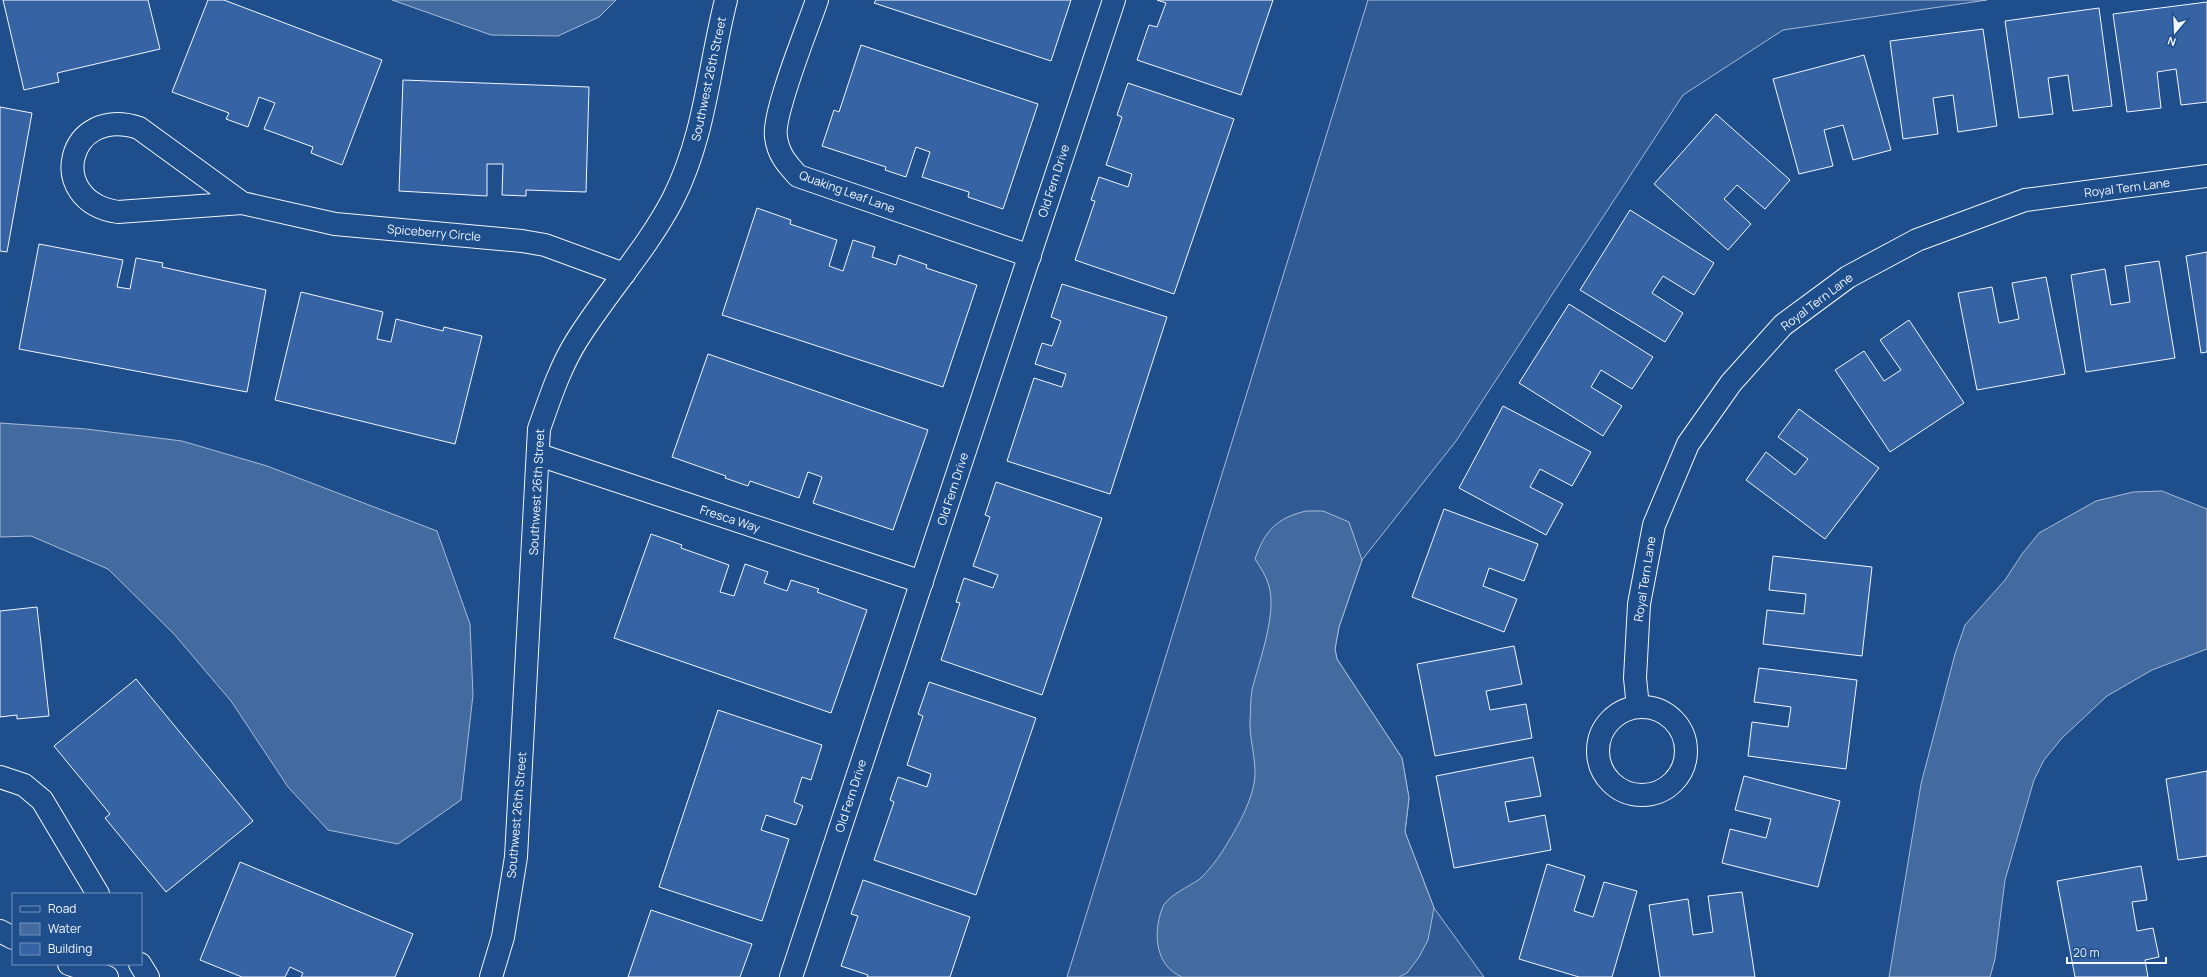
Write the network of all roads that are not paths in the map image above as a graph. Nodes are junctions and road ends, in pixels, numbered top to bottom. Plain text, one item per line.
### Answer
1 (726, 0) edge
2 (817, 0) edge
3 (1114, 0) edge
4 (2207, 176) edge
5 (242, 203) junction
6 (1030, 256) junction
7 (624, 274) junction
8 (539, 455) junction
9 (922, 582) junction
10 (1638, 707) junction
11 (0, 777) edge
12 (97, 893) edge
13 (0, 931) edge
14 (12, 937) edge
15 (73, 965) edge
16 (141, 965) edge
17 (107, 977) edge
18 (148, 977) edge
19 (492, 977) edge
20 (791, 977) edge

1 - 7 street, Southwest 26th Street
2 - 6 street, Quaking Leaf Lane
3 - 6 street, Old Fern Drive
4 - 10 street, Royal Tern Lane
5 - 5 street
5 - 7 street, Spiceberry Circle
6 - 9 street, Old Fern Drive
7 - 8 street, Southwest 26th Street
8 - 9 street, Fresca Way
8 - 19 street, Southwest 26th Street
9 - 20 street, Old Fern Drive
10 - 10 street
11 - 12 street
13 - 14 street
15 - 17 street
16 - 18 street

